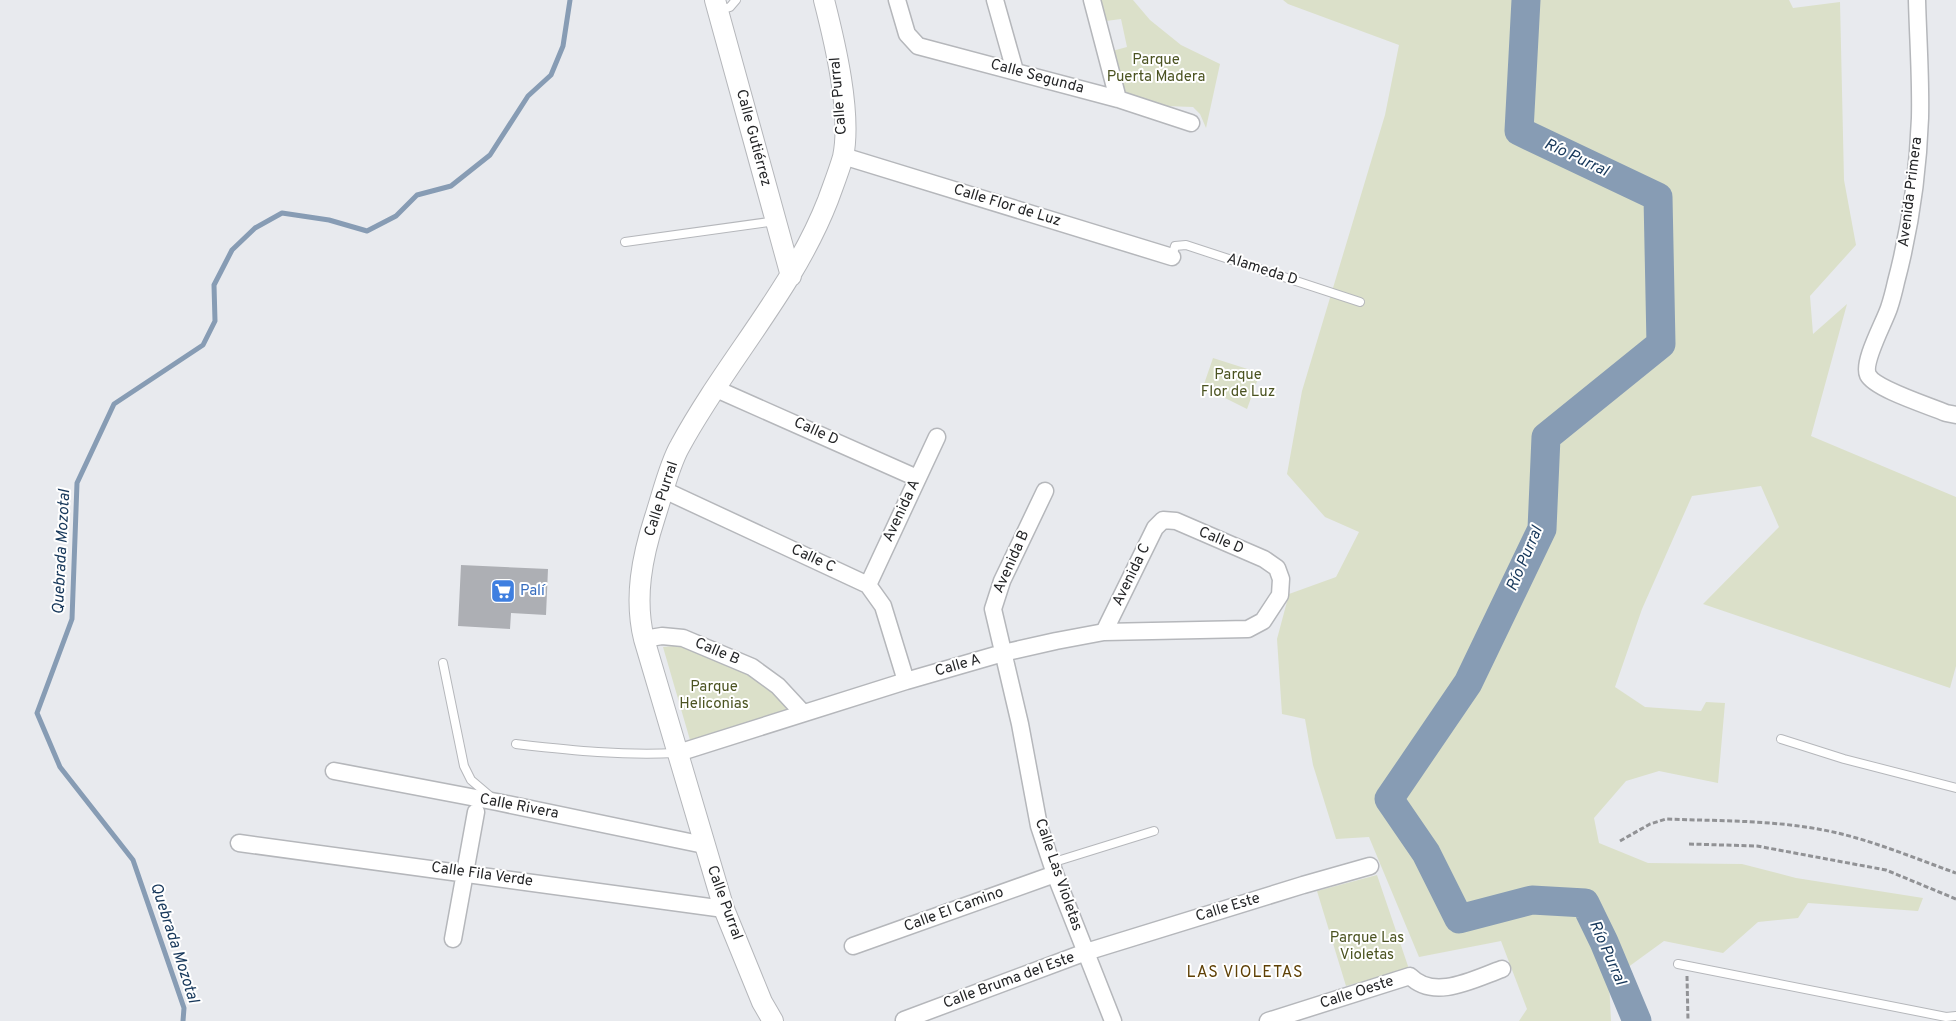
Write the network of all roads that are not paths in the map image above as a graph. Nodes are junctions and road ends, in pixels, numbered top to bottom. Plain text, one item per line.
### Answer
1 (736, 0) edge
2 (824, 0) edge
3 (897, 0) edge
4 (995, 0) edge
5 (1092, 0) edge
6 (1917, 0) edge
7 (716, 5) edge
8 (1015, 71) junction
9 (1118, 99) junction
10 (1191, 122) dead end
11 (843, 156) junction
12 (776, 221) junction
13 (625, 242) dead end
14 (1172, 257) joint
15 (791, 276) junction
16 (1360, 302) dead end
17 (714, 388) junction
18 (1956, 415) edge
19 (937, 437) dead end
20 (917, 478) junction
21 (664, 490) junction
22 (1045, 491) dead end
23 (1163, 520) joint
24 (868, 585) junction
25 (1248, 629) joint
26 (1104, 632) junction
27 (644, 639) junction
28 (1003, 653) junction
29 (443, 663) dead end
30 (906, 681) junction
31 (803, 713) junction
32 (1020, 724) joint
33 (1781, 739) dead end
34 (516, 744) dead end
35 (678, 753) junction
36 (334, 772) dead end
37 (1956, 788) edge
38 (497, 802) junction
39 (476, 812) dead end
40 (1154, 831) dead end
41 (239, 843) dead end
42 (704, 845) junction
43 (1370, 866) dead end
44 (1053, 868) junction
45 (465, 873) junction
46 (724, 909) junction
47 (453, 939) dead end
48 (853, 946) dead end
49 (1086, 952) junction
50 (1678, 964) dead end
51 (1502, 970) dead end
52 (1956, 1016) edge
53 (904, 1020) edge
54 (773, 1021) edge
55 (1113, 1021) edge
56 (1268, 1021) edge

1 - 7 lane
2 - 11 street, Calle Purral
3 - 8 street, Calle Segunda
4 - 8 street
5 - 9 street
6 - 18 street, Avenida Primera
7 - 12 street, Calle Gutiérrez
8 - 9 street, Calle Segunda
9 - 10 street, Calle Segunda
11 - 14 street, Calle Flor de Luz
11 - 15 street, Calle Purral
12 - 13 lane
12 - 15 street, Calle Gutiérrez
14 - 16 lane, Alameda D
15 - 17 street, Calle Purral
17 - 20 street, Calle D
17 - 21 street, Calle Purral
19 - 20 street, Avenida A
20 - 24 street, Avenida A
21 - 24 street, Calle C
21 - 27 street, Calle Purral
22 - 28 street, Avenida B
23 - 25 street, Calle D
23 - 26 street, Avenida C
24 - 30 street, Calle C
25 - 26 street, Calle A
26 - 28 street, Calle A
27 - 31 street, Calle B
27 - 35 street, Calle Purral
28 - 30 street, Calle A
28 - 32 street, Avenida B
29 - 38 lane
30 - 31 street, Calle A
31 - 35 street, Calle A
32 - 44 street, Calle Las Violetas
33 - 37 lane
34 - 35 lane
35 - 42 street, Calle Purral
36 - 38 street, Calle Rivera
38 - 42 street, Calle Rivera
39 - 45 street
40 - 44 lane
41 - 45 street, Calle Fila Verde
42 - 46 street, Calle Purral
43 - 49 street, Calle Este
44 - 48 street, Calle El Camino
44 - 49 street, Calle Las Violetas
45 - 46 street, Calle Fila Verde
45 - 47 street
46 - 54 street, Calle Purral
49 - 53 street, Calle Bruma del Este
49 - 55 street, Calle Las Violetas
50 - 52 lane
51 - 56 street, Calle Oeste

